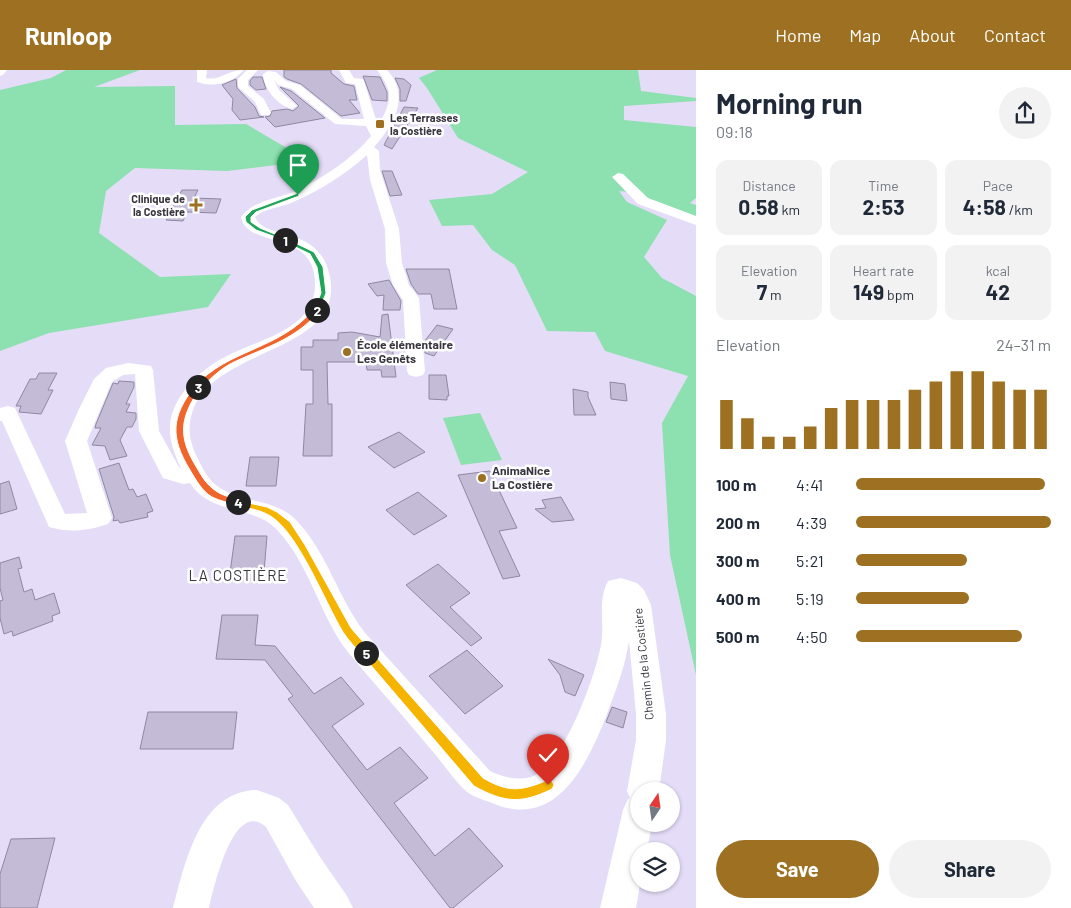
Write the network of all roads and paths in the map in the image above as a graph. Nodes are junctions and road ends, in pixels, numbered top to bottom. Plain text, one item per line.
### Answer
1 (202, 70) edge
2 (239, 70) edge
3 (253, 70) edge
4 (344, 70) edge
5 (382, 70) edge
6 (273, 72) edge
7 (353, 99) dead end
8 (365, 103) junction
9 (292, 106) dead end
10 (263, 115) dead end
11 (371, 135) junction
12 (618, 177) dead end
13 (696, 221) edge
14 (416, 371) dead end
15 (0, 415) edge
16 (196, 474) junction
17 (644, 782) edge
18 (634, 832) edge
19 (191, 908) edge
20 (335, 908) edge
21 (618, 908) edge

1 - 2 street
3 - 10 street
4 - 8 street
5 - 11 street, Chemin de la Costière
6 - 9 street
6 - 11 street
7 - 8 street
8 - 11 street
11 - 14 street
11 - 16 street, Chemin de la Costière
12 - 13 street
15 - 16 street
16 - 17 street, Chemin de la Costière
18 - 21 street
19 - 20 street

